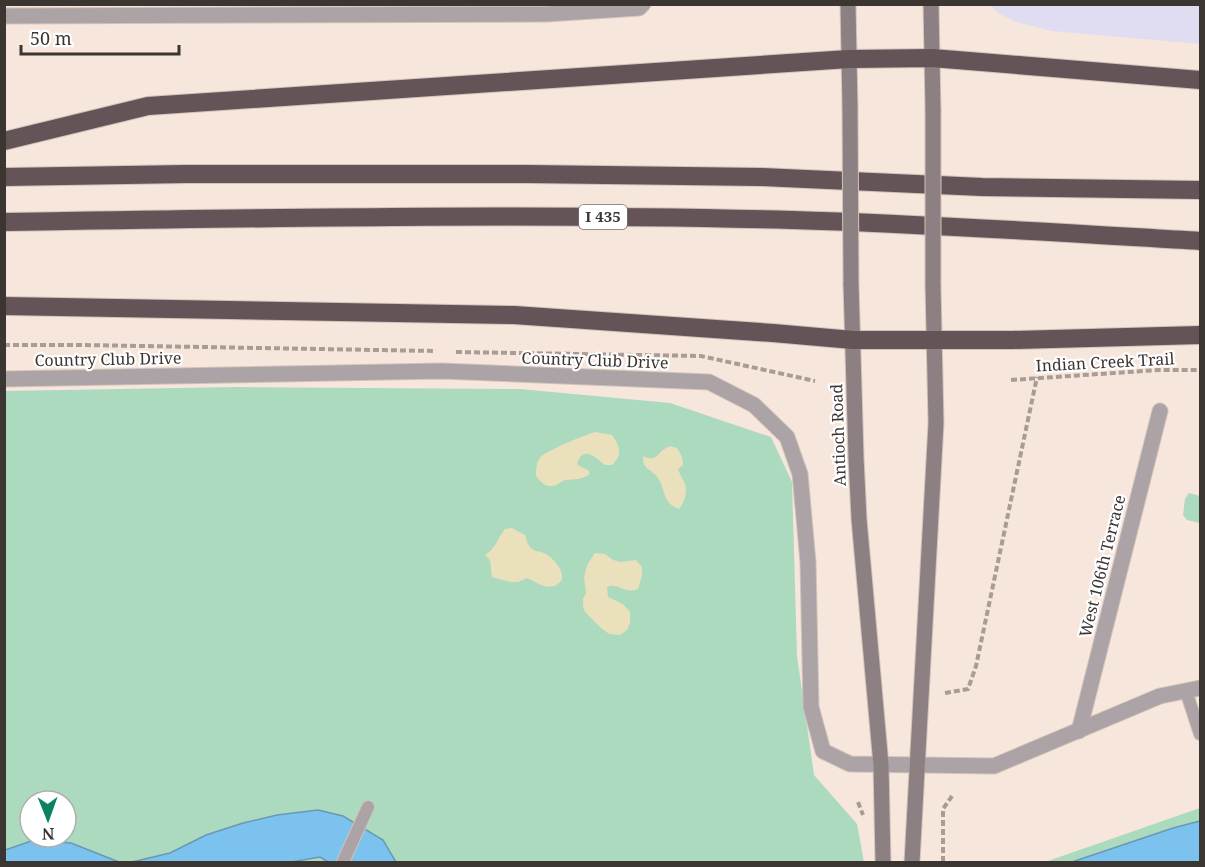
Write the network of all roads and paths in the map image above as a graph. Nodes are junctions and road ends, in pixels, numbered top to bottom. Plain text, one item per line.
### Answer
1 (848, 4) edge
2 (931, 4) edge
3 (641, 6) edge
4 (4, 16) edge
5 (932, 58) junction
6 (849, 59) junction
7 (1200, 80) edge
8 (4, 141) edge
9 (4, 177) edge
10 (1200, 190) edge
11 (4, 222) edge
12 (1200, 241) edge
13 (4, 306) edge
14 (1200, 335) edge
15 (853, 340) junction
16 (934, 340) junction
17 (1200, 370) edge
18 (1037, 377) junction
19 (4, 379) edge
20 (1011, 380) dead end
21 (1160, 411) dead end
22 (1193, 689) edge
23 (945, 693) dead end
24 (1080, 731) junction
25 (1200, 734) edge
26 (881, 765) junction
27 (917, 765) junction
28 (952, 796) dead end
29 (368, 807) dead end
30 (343, 862) edge
31 (883, 862) edge
32 (912, 862) edge
33 (943, 862) edge

1 - 6 main road, Antioch Road
2 - 5 main road
3 - 4 street
5 - 6 highway
5 - 7 highway
5 - 16 main road, bridge
6 - 8 highway
6 - 15 main road, Antioch Road, bridge
9 - 10 highway
11 - 12 highway, I 435
13 - 15 highway
14 - 16 highway
15 - 16 highway
15 - 26 main road, Antioch Road
16 - 27 main road
17 - 18 path, Indian Creek Trail
18 - 20 path, Indian Creek Trail
18 - 23 path
19 - 26 street, Country Club Drive
21 - 24 street, West 106th Terrace
22 - 24 street
22 - 25 lane
24 - 27 street
26 - 27 street
26 - 31 main road, Antioch Road
27 - 32 main road
28 - 33 path
29 - 30 lane

